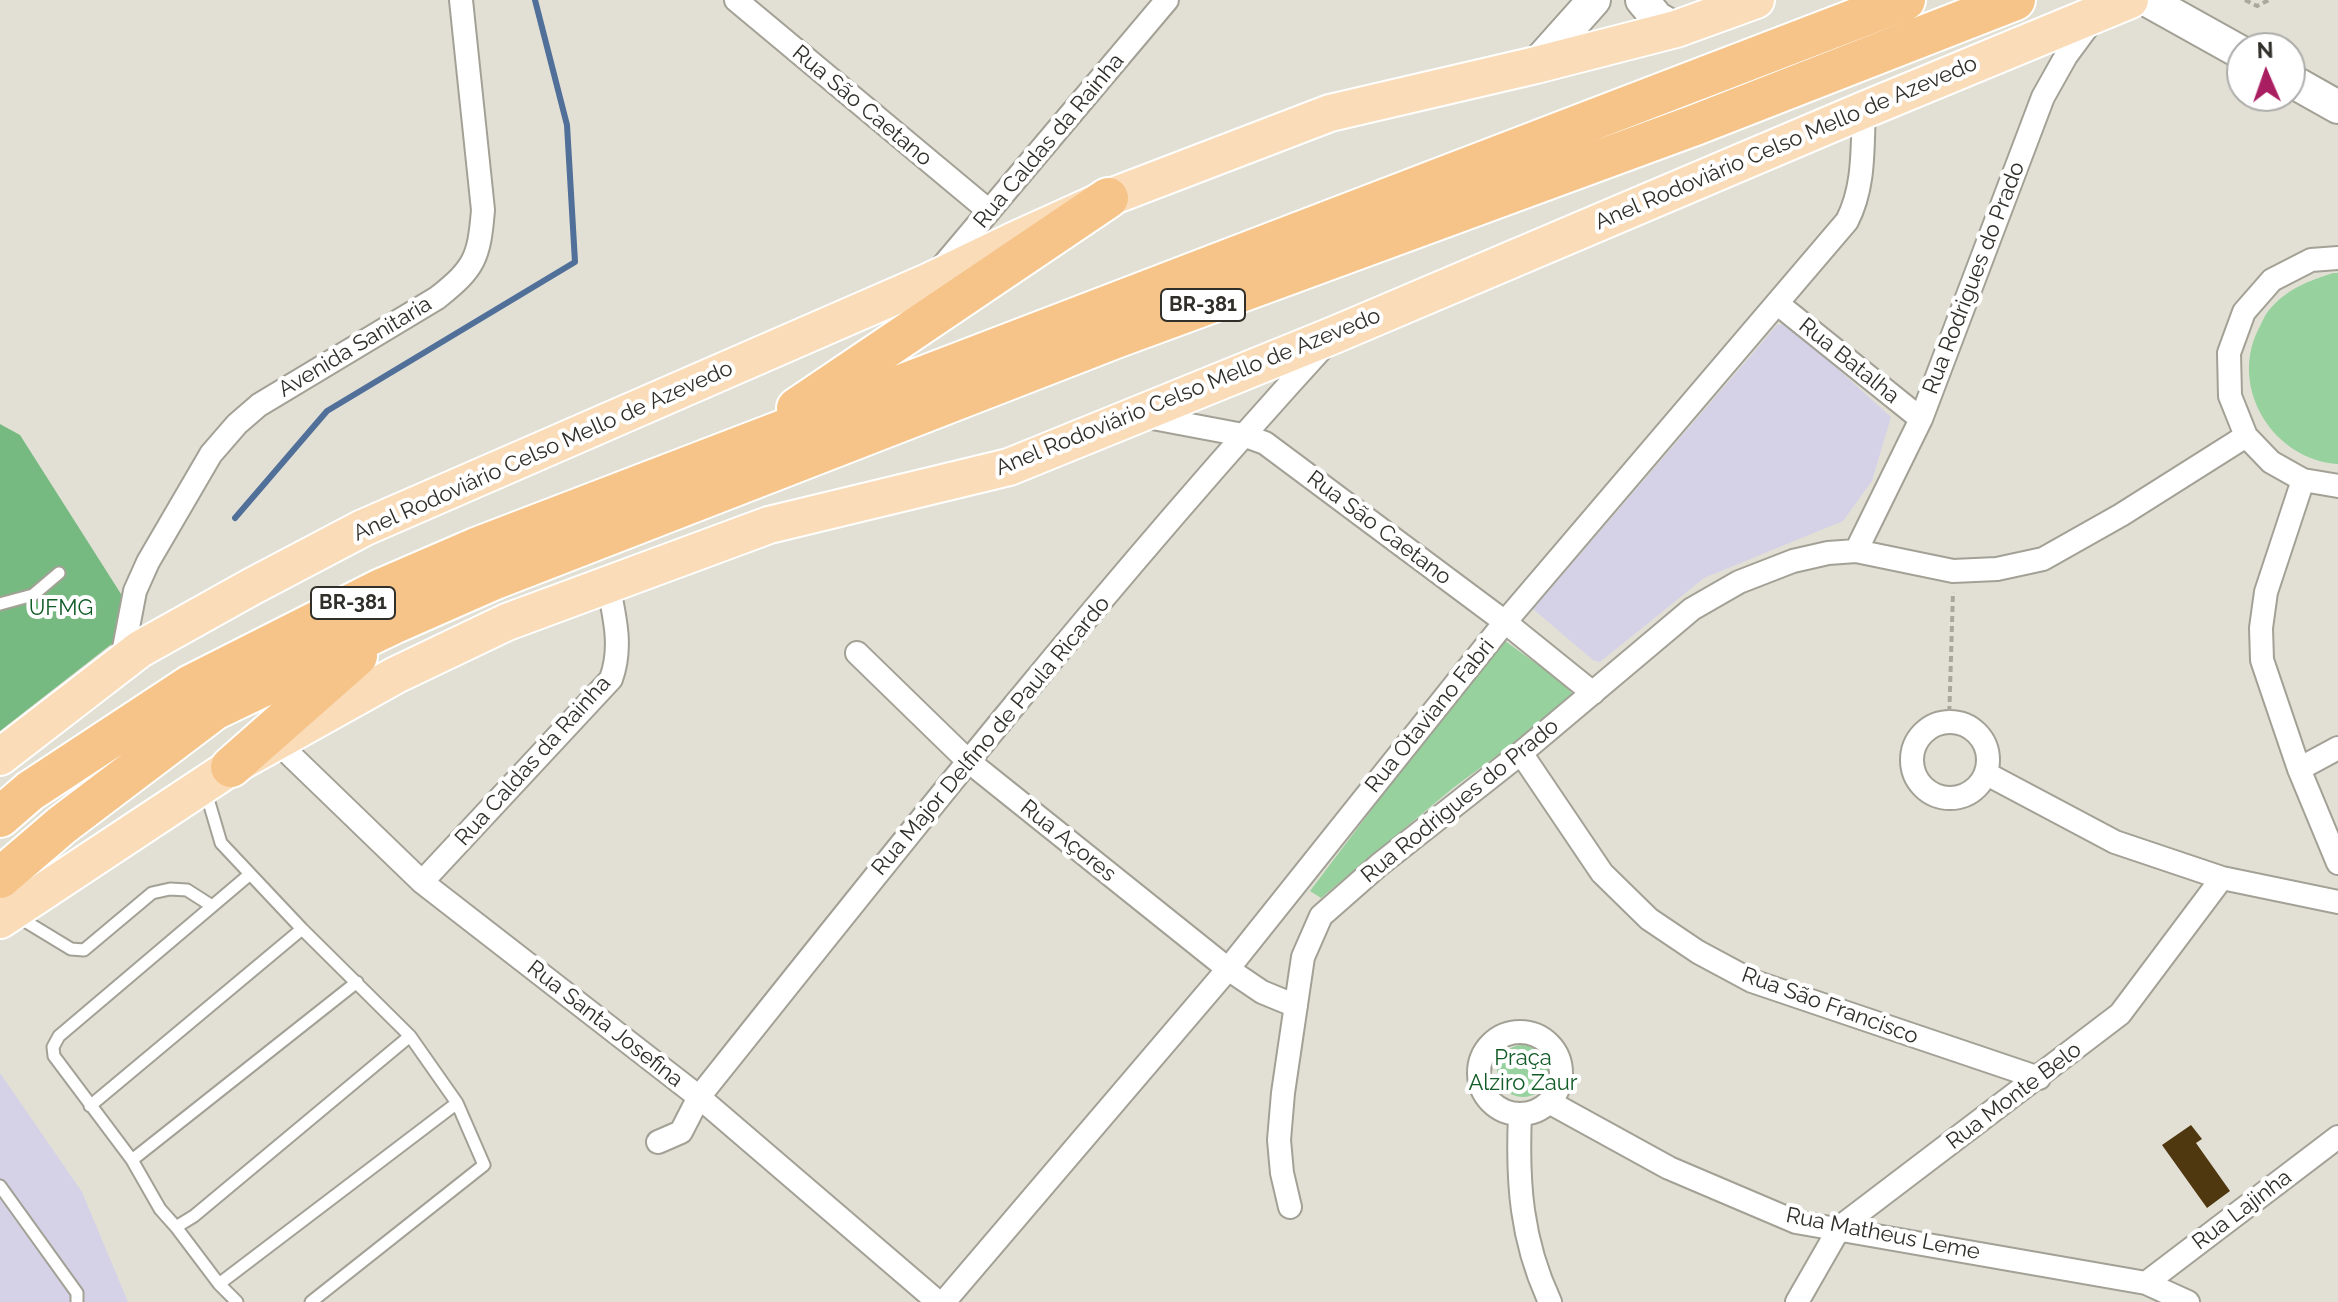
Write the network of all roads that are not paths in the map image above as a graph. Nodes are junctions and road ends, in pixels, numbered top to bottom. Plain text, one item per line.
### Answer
1 (461, 0) edge
2 (1167, 0) edge
3 (1594, 0) edge
4 (1642, 0) edge
5 (1756, 0) edge
6 (1905, 0) edge
7 (2015, 0) edge
8 (2147, 0) edge
9 (740, 2) edge
10 (2115, 6) edge
11 (1676, 29) junction
12 (2226, 44) edge
13 (1536, 65) junction
14 (2306, 89) edge
15 (2338, 107) edge
16 (1864, 110) junction
17 (1108, 198) junction
18 (989, 211) junction
19 (2338, 258) edge
20 (930, 281) junction
21 (1778, 304) junction
22 (1334, 335) junction
23 (1141, 415) junction
24 (1921, 419) junction
25 (1243, 435) junction
26 (2246, 436) junction
27 (738, 448) junction
28 (2303, 480) junction
29 (2338, 486) edge
30 (1856, 551) junction
31 (59, 573) dead end
32 (608, 583) junction
33 (0, 604) edge
34 (1505, 622) junction
35 (395, 623) junction
36 (857, 653) dead end
37 (121, 664) junction
38 (1593, 693) junction
39 (277, 742) junction
40 (2338, 748) edge
41 (1521, 753) junction
42 (0, 757) edge
43 (967, 760) junction
44 (2299, 769) junction
45 (1987, 774) junction
46 (217, 776) junction
47 (0, 817) edge
48 (2338, 863) edge
49 (249, 875) junction
50 (2222, 878) junction
51 (422, 882) junction
52 (2338, 902) edge
53 (4, 904) edge
54 (212, 906) junction
55 (302, 929) junction
56 (1228, 969) junction
57 (357, 982) junction
58 (1296, 1006) junction
59 (410, 1036) junction
60 (2039, 1078) junction
61 (699, 1097) junction
62 (1549, 1102) junction
63 (457, 1103) junction
64 (90, 1106) junction
65 (1520, 1114) junction
66 (2338, 1137) edge
67 (658, 1142) dead end
68 (132, 1160) junction
69 (0, 1186) edge
70 (1290, 1207) dead end
71 (176, 1227) junction
72 (1840, 1227) junction
73 (2146, 1283) junction
74 (219, 1284) junction
75 (77, 1302) edge
76 (237, 1302) edge
77 (311, 1302) edge
78 (941, 1302) edge
79 (1550, 1302) edge
80 (1797, 1302) edge
81 (2188, 1302) edge

1 - 37 street, Avenida Sanitaria
2 - 18 street, Rua Caldas da Rainha
3 - 13 street
4 - 11 street
5 - 11 main road, Anel Rodoviário Celso Mello de Azevedo
6 - 27 highway, BR-381
7 - 35 highway, Anel Rodoviário Celso Mello de Azevedo / BR-381
8 - 12 street
9 - 18 street, Rua São Caetano
10 - 16 main road, Anel Rodoviário Celso Mello de Azevedo
10 - 24 street, Rua Rodrigues do Prado
11 - 13 main road, Anel Rodoviário Celso Mello de Azevedo
13 - 17 main road, Anel Rodoviário Celso Mello de Azevedo
14 - 15 street
16 - 21 street, Rua Otaviano Fabri
16 - 22 main road, Anel Rodoviário Celso Mello de Azevedo
17 - 20 main road, Anel Rodoviário Celso Mello de Azevedo
17 - 27 highway
18 - 20 street, Rua Caldas da Rainha
19 - 26 street
20 - 37 main road, Anel Rodoviário Celso Mello de Azevedo
21 - 24 street, Rua Batalha
21 - 34 street, Rua Otaviano Fabri
22 - 23 main road, Anel Rodoviário Celso Mello de Azevedo
22 - 25 street, Rua Major Delfino de Paula Ricardo
23 - 25 street, Rua São Caetano
23 - 32 main road, Anel Rodoviário Celso Mello de Azevedo
24 - 30 street, Rua Rodrigues do Prado
25 - 34 street, Rua São Caetano
25 - 43 street, Rua Major Delfino de Paula Ricardo
26 - 28 street
26 - 30 street, Rua Rodrigues do Prado
27 - 47 highway, BR-381
28 - 29 street
28 - 44 street
30 - 38 street, Rua Rodrigues do Prado
31 - 33 lane
32 - 39 main road, Anel Rodoviário Celso Mello de Azevedo
32 - 51 street, Rua Caldas da Rainha
34 - 38 street, Rua São Caetano
34 - 56 street, Rua Otaviano Fabri
35 - 46 highway
35 - 53 highway, Anel Rodoviário Celso Mello de Azevedo / BR-381
36 - 43 street, Rua Açores
37 - 42 main road, Anel Rodoviário Celso Mello de Azevedo
38 - 41 street, Rua Rodrigues do Prado
39 - 46 main road, Anel Rodoviário Celso Mello de Azevedo
39 - 51 street, Rua Santa Josefina
40 - 44 street
41 - 58 street, Rua Rodrigues do Prado
41 - 60 street, Rua São Francisco
43 - 56 street, Rua Açores
43 - 61 street, Rua Major Delfino de Paula Ricardo
44 - 48 street
45 - 45 street
45 - 50 street
46 - 49 lane
46 - 53 main road, Anel Rodoviário Celso Mello de Azevedo
49 - 54 lane
49 - 55 lane
50 - 52 street
50 - 60 street, Rua Monte Belo
51 - 61 street, Rua Santa Josefina
53 - 54 lane
54 - 64 lane
55 - 57 lane
55 - 64 lane
56 - 58 street, Rua Açores
56 - 78 street, Rua Otaviano Fabri
57 - 59 lane
57 - 68 lane
58 - 70 street, Rua Rodrigues do Prado
59 - 63 lane
59 - 71 lane
60 - 72 street, Rua Monte Belo
61 - 67 street, Rua Major Delfino de Paula Ricardo
61 - 78 street, Rua Santa Josefina
62 - 65 street
62 - 65 street
62 - 72 street, Rua Matheus Leme
63 - 74 lane
63 - 77 lane
64 - 68 lane
65 - 79 street
66 - 73 street, Rua Lajinha
68 - 71 lane
69 - 75 lane
71 - 74 lane
72 - 73 street, Rua Matheus Leme
72 - 80 street, Rua Monte Belo
73 - 81 street, Rua Matheus Leme
74 - 76 lane

